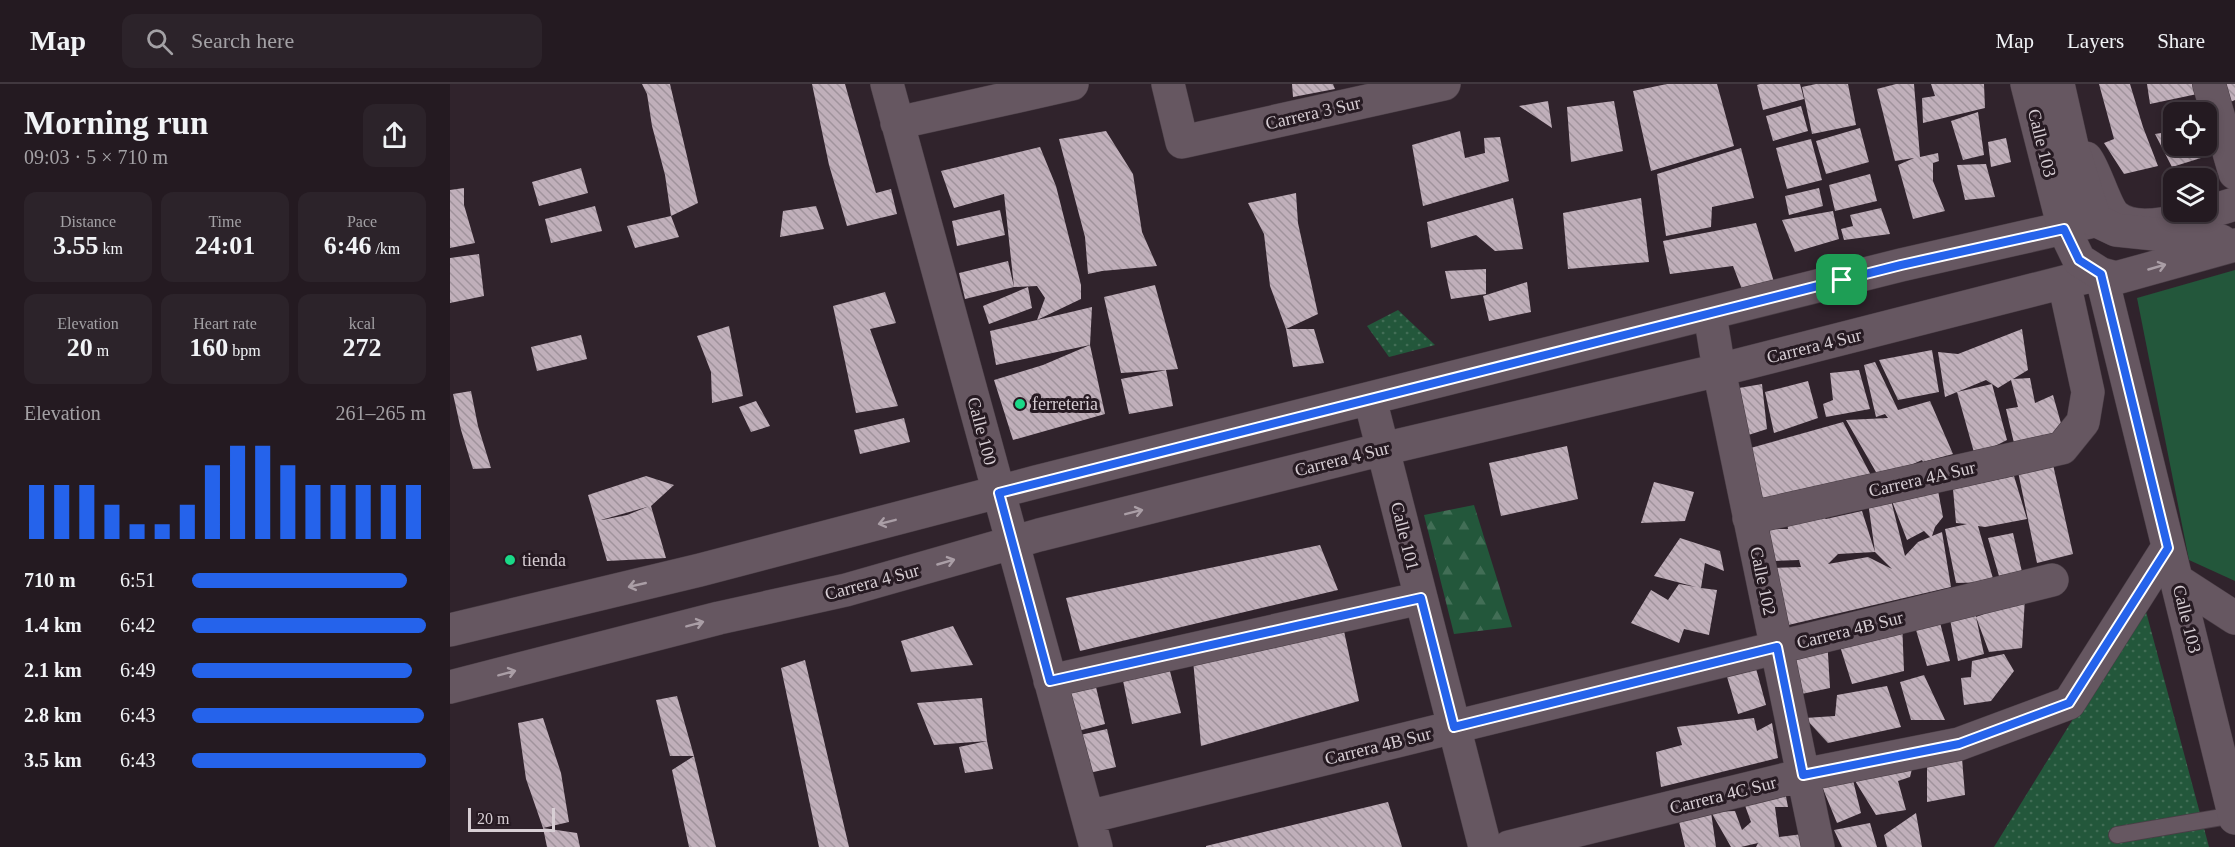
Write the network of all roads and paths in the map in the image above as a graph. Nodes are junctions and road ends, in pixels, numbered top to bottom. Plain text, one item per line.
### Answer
1 (887, 84) edge
2 (1072, 84) edge
3 (1168, 84) edge
4 (1444, 84) edge
5 (2027, 84) edge
6 (2058, 84) edge
7 (2209, 84) edge
8 (897, 123) junction
9 (2235, 173) edge
10 (2235, 204) edge
11 (2091, 222) junction
12 (2235, 243) edge
13 (2101, 274) junction
14 (2064, 282) junction
15 (1710, 314) junction
16 (1719, 370) junction
17 (1370, 399) junction
18 (1383, 449) junction
19 (999, 493) junction
20 (1749, 518) junction
21 (1012, 543) junction
22 (2168, 548) junction
23 (2052, 580) dead end
24 (2178, 581) junction
25 (1421, 598) junction
26 (2235, 618) edge
27 (450, 630) edge
28 (1777, 647) junction
29 (1050, 681) junction
30 (450, 687) edge
31 (1454, 727) junction
32 (1803, 775) junction
33 (2235, 816) edge
34 (2117, 835) dead end
35 (1086, 838) edge
36 (1485, 847) edge
37 (1509, 847) edge
38 (1818, 847) edge

1 - 8 street, Calle 100
2 - 8 street
3 - 4 street, Carrera 3 Sur
5 - 11 street, Calle 103
6 - 11 street, Calle 103
7 - 9 street
8 - 19 street, Calle 100
10 - 11 street
11 - 12 street
11 - 13 street, Calle 103
11 - 15 street
13 -> 12 street, Carrera 4 Sur
13 - 14 street, Carrera 4 Sur
13 - 22 street, Calle 103
14 - 16 street, Carrera 4 Sur
14 - 20 street, Carrera 4A Sur
15 - 16 street, Calle 102
15 - 17 street
16 - 18 street, Carrera 4 Sur
16 - 20 street, Calle 102
17 - 18 street, Calle 101
17 - 19 street
21 -> 18 street, Carrera 4 Sur
18 - 25 street, Calle 101
19 - 21 street, Calle 100
19 -> 27 street
20 - 28 street, Calle 102
21 - 29 street, Calle 100
30 -> 21 street, Carrera 4 Sur
22 - 24 street, Calle 103
22 - 32 street, Carrera 4C Sur
23 - 28 street, Carrera 4B Sur
24 - 26 street
24 - 33 street, Calle 103
25 - 29 street
25 - 31 street, Calle 101
28 - 31 street, Carrera 4B Sur
28 - 32 street, Calle 102
29 - 35 street, Calle 100
31 - 35 street, Carrera 4B Sur
31 - 36 street, Calle 101
32 - 37 street, Carrera 4C Sur
32 - 38 street, Calle 102
33 - 34 lane

